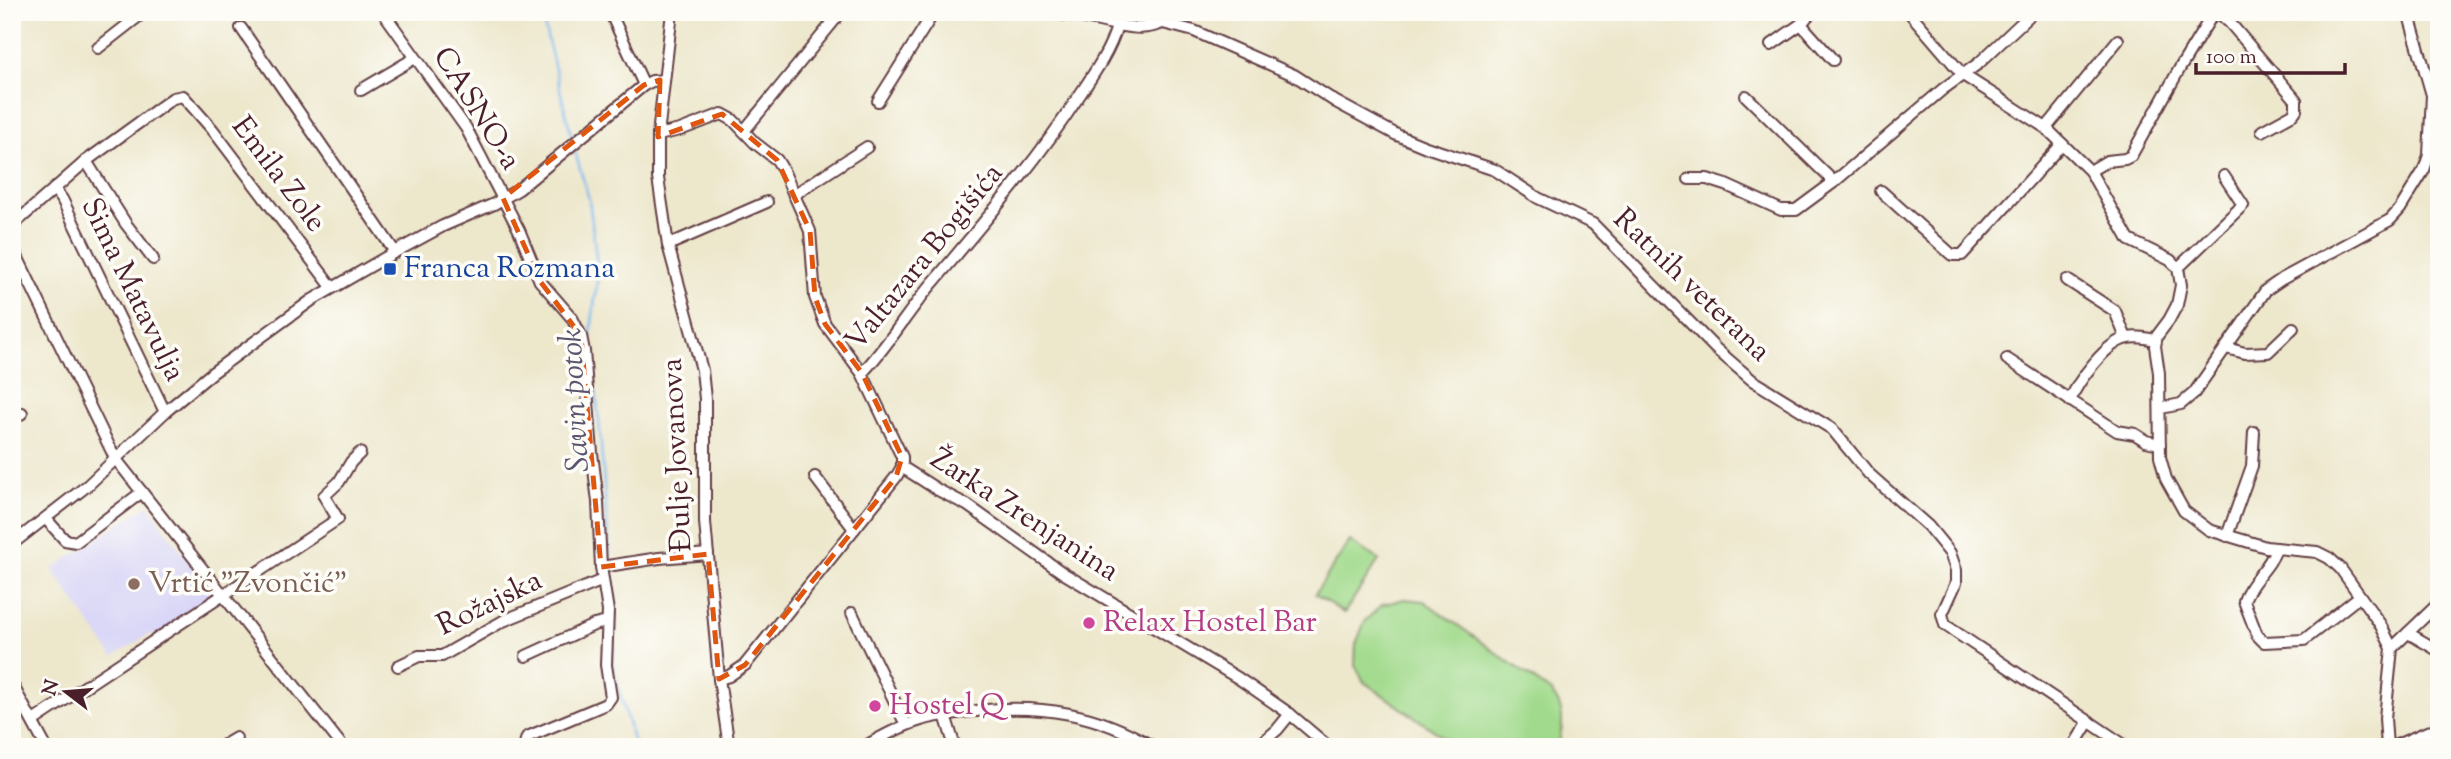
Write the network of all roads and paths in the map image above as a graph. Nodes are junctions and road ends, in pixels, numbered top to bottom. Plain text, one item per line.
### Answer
1 (383, 12) edge
2 (610, 12) edge
3 (673, 12) edge
4 (841, 12) edge
5 (934, 12) edge
6 (1179, 12) edge
7 (1811, 12) edge
8 (1909, 12) edge
9 (2033, 12) edge
10 (2216, 12) edge
11 (2407, 12) edge
12 (1046, 13) edge
13 (138, 14) edge
14 (1163, 23) junction
15 (1801, 24) junction
16 (1117, 26) junction
17 (241, 28) dead end
18 (2118, 40) dead end
19 (1771, 45) dead end
20 (98, 48) dead end
21 (415, 58) junction
22 (1833, 60) dead end
23 (1963, 75) junction
24 (663, 80) junction
25 (644, 85) junction
26 (361, 90) dead end
27 (1746, 96) dead end
28 (878, 102) dead end
29 (2046, 128) junction
30 (744, 131) junction
31 (2262, 131) dead end
32 (658, 135) junction
33 (2062, 144) junction
34 (867, 147) dead end
35 (86, 161) junction
36 (2090, 171) junction
37 (2224, 176) dead end
38 (1689, 179) dead end
39 (1834, 182) junction
40 (54, 189) junction
41 (1881, 191) dead end
42 (795, 194) junction
43 (503, 198) junction
44 (767, 201) dead end
45 (12, 226) edge
46 (668, 245) junction
47 (12, 246) edge
48 (395, 252) junction
49 (153, 260) dead end
50 (2178, 268) junction
51 (2067, 280) dead end
52 (332, 287) junction
53 (2293, 328) dead end
54 (2126, 338) junction
55 (2155, 341) junction
56 (2226, 348) junction
57 (2007, 359) dead end
58 (862, 373) junction
59 (2070, 401) junction
60 (2161, 408) junction
61 (165, 412) junction
62 (22, 413) dead end
63 (12, 420) edge
64 (2254, 432) dead end
65 (2160, 444) junction
66 (360, 453) dead end
67 (115, 458) junction
68 (902, 467) junction
69 (815, 477) dead end
70 (142, 492) junction
71 (46, 519) junction
72 (854, 529) junction
73 (2227, 536) junction
74 (12, 544) edge
75 (2276, 548) junction
76 (708, 554) junction
77 (608, 566) junction
78 (603, 580) junction
79 (224, 595) junction
80 (2360, 596) junction
81 (2439, 603) edge
82 (852, 613) dead end
83 (607, 622) junction
84 (2408, 633) junction
85 (2392, 648) junction
86 (2439, 650) edge
87 (526, 656) dead end
88 (398, 666) dead end
89 (719, 679) junction
90 (12, 684) edge
91 (1290, 714) junction
92 (945, 715) junction
93 (2089, 721) junction
94 (33, 722) junction
95 (906, 725) junction
96 (2439, 730) edge
97 (236, 738) dead end
98 (46, 747) edge
99 (221, 747) edge
100 (343, 747) edge
101 (524, 747) edge
102 (729, 747) edge
103 (865, 747) edge
104 (955, 747) edge
105 (1153, 747) edge
106 (1257, 747) edge
107 (1329, 747) edge
108 (2073, 747) edge
109 (2127, 747) edge
110 (2389, 747) edge

1 - 21 street, CASNO-a
2 - 25 street
3 - 24 street, Đulje Jovanova
4 - 30 street
5 - 28 street
6 - 14 street
7 - 15 street
8 - 23 street
9 - 23 street
10 - 31 street
10 - 36 street
11 - 56 street
12 - 16 street, Ratnih veterana
13 - 20 street
14 - 16 street, Ratnih veterana
14 - 93 street, Ratnih veterana
15 - 19 street
15 - 22 street
16 - 58 street, Valtazara Bogišića
17 - 48 street
18 - 29 street
21 - 26 street
21 - 43 street, CASNO-a
23 - 29 street
23 - 39 street
24 - 25 street
24 - 32 street, Đulje Jovanova
25 - 43 street
27 - 39 street
29 - 33 street
30 - 32 street
30 - 42 street
32 - 46 street, Đulje Jovanova
33 - 36 street
33 - 41 street
34 - 42 street
35 - 40 street
35 - 49 street
35 - 52 street, Emila Zole
36 - 50 street
37 - 50 street
38 - 39 street
40 - 45 street
40 - 61 street, Sima Matavulja
42 - 58 street
43 - 48 street
43 - 77 street, CASNO-a
44 - 46 street
46 - 76 street, Đulje Jovanova
47 - 67 street
48 - 52 street
50 - 55 street
51 - 54 street
52 - 61 street
53 - 56 street
54 - 55 street
54 - 59 street
55 - 60 street
56 - 60 street
57 - 59 street
58 - 68 street, Valtazara Bogišića
59 - 65 street
60 - 65 street
61 - 67 street
62 - 63 street
64 - 73 street
65 - 73 street
66 - 79 street
67 - 70 street
67 - 71 street
68 - 72 street
68 - 91 street, Žarka Zrenjanina
69 - 72 street
70 - 71 street
70 - 79 street
71 - 74 street
72 - 89 street
73 - 75 street
75 - 80 street
75 - 80 street
76 - 77 street
76 - 89 street, Đulje Jovanova
77 - 78 street, CASNO-a
78 - 83 street, CASNO-a
78 - 88 street, Rožajska
79 - 94 street
79 - 100 street
80 - 85 street
81 - 84 street
82 - 95 street
83 - 87 street
83 - 101 street, CASNO-a
84 - 85 street
84 - 86 street
85 - 110 street
89 - 102 street, Đulje Jovanova
90 - 94 street
91 - 106 street
91 - 107 street, Žarka Zrenjanina
92 - 95 street
92 - 104 street
92 - 105 street
93 - 108 street
93 - 109 street, Ratnih veterana
94 - 98 street
95 - 103 street
96 - 110 street
97 - 99 street

